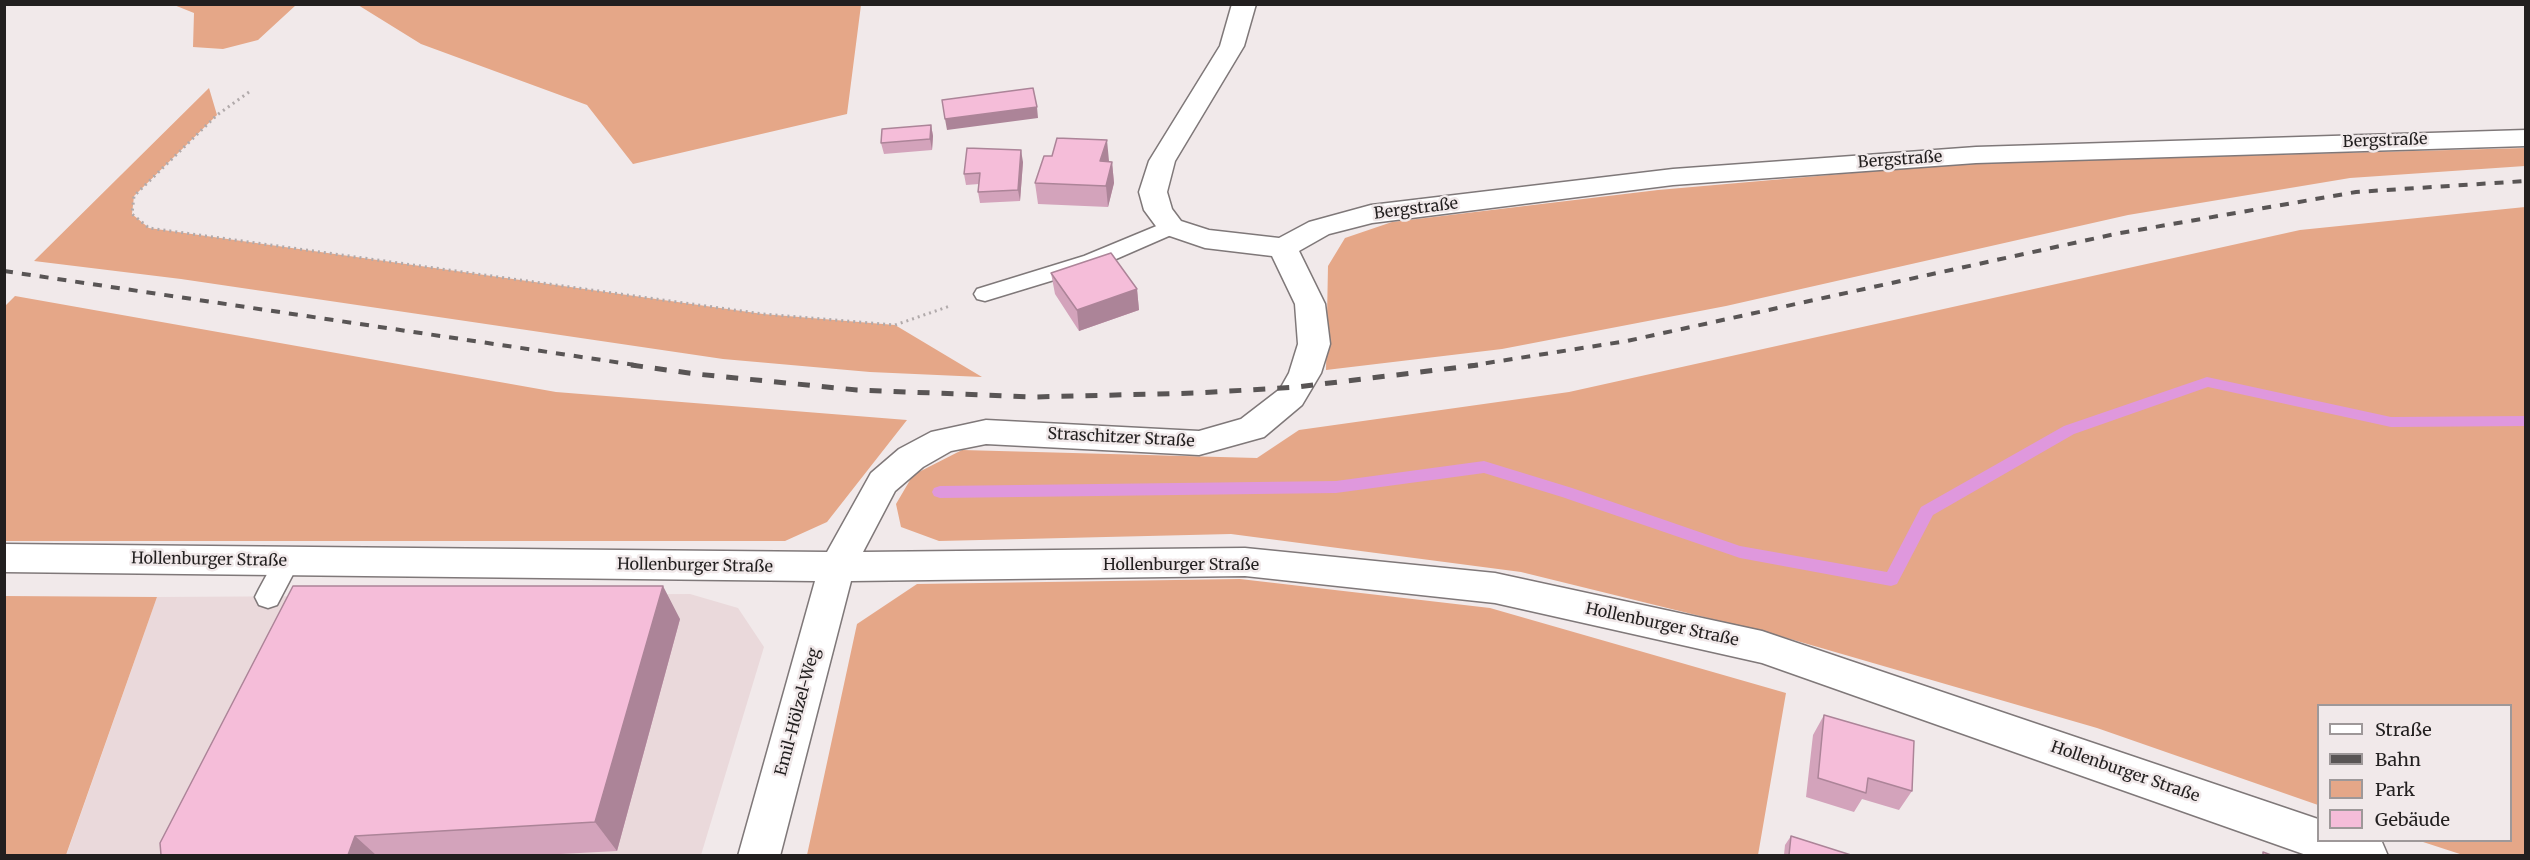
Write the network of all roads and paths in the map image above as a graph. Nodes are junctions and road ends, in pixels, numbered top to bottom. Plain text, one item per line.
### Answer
1 (1244, 4) edge
2 (249, 92) dead end
3 (2526, 138) edge
4 (1171, 227) junction
5 (1283, 248) junction
6 (985, 294) joint
7 (4, 558) edge
8 (287, 561) junction
9 (837, 567) junction
10 (268, 597) dead end
11 (2317, 838) edge
12 (2330, 842) edge
13 (759, 855) edge
14 (2367, 855) edge

1 - 4 street
2 - 6 path
3 - 5 street, Bergstraße
4 - 5 street
4 - 6 lane
5 - 9 street, Straschitzer Straße
7 - 8 street, Hollenburger Straße
8 - 9 street, Hollenburger Straße
8 - 10 lane
9 - 11 street, Hollenburger Straße
9 - 13 street, Emil-Hölzel-Weg
12 - 14 street

